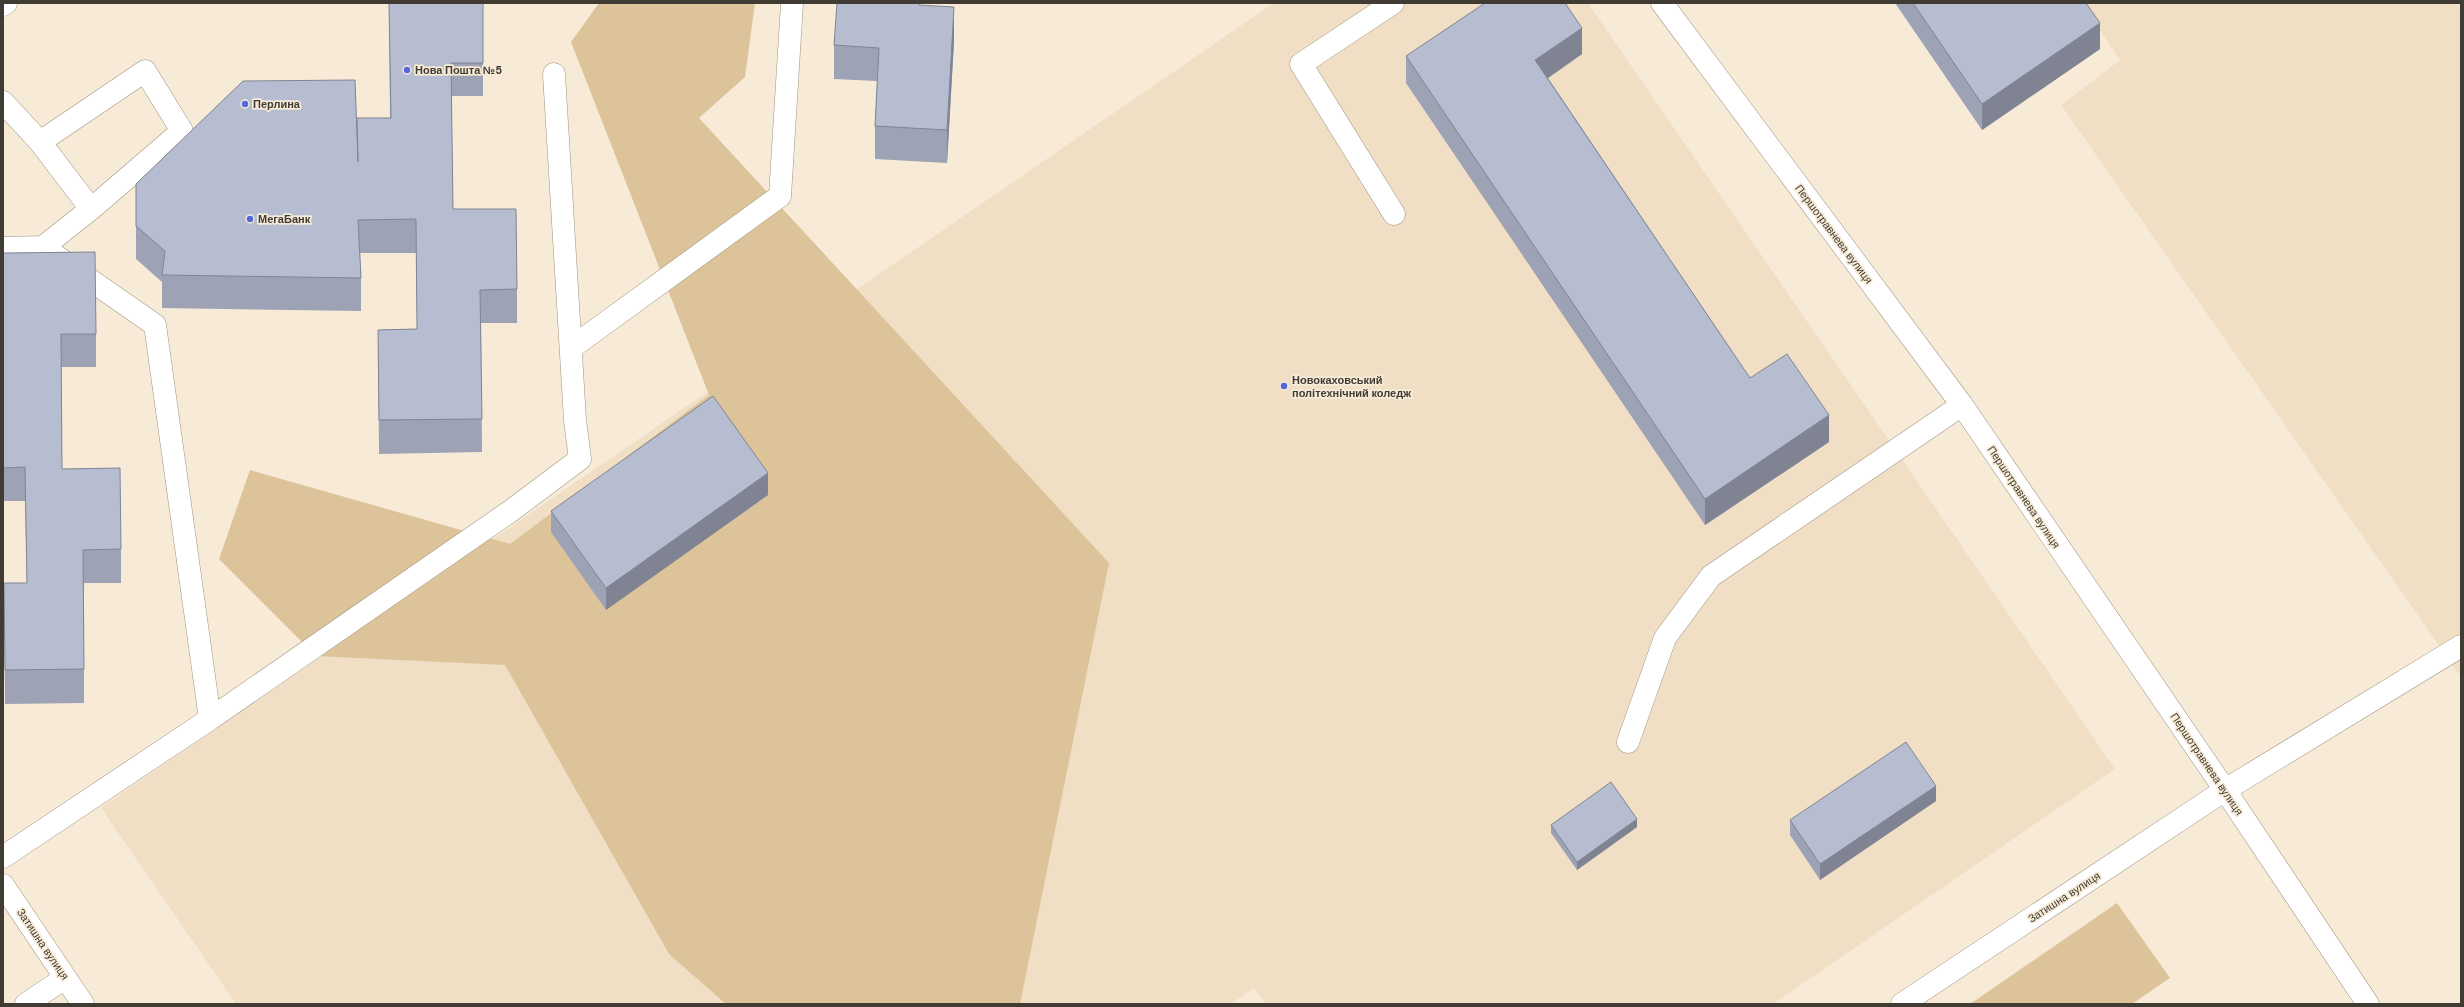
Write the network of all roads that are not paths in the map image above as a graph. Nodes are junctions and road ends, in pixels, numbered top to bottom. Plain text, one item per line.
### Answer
1 (6, 3) edge
2 (792, 3) edge
3 (1393, 3) edge
4 (1662, 3) edge
5 (3, 5) edge
6 (554, 74) dead end
7 (3, 102) edge
8 (40, 142) junction
9 (91, 209) junction
10 (1394, 214) dead end
11 (43, 246) junction
12 (3, 248) edge
13 (571, 348) junction
14 (1962, 405) junction
15 (2461, 646) edge
16 (210, 719) junction
17 (1628, 742) dead end
18 (2225, 790) junction
19 (3, 857) edge
20 (3, 885) edge
21 (65, 978) junction
22 (26, 1004) edge
23 (83, 1004) edge
24 (1902, 1004) edge
25 (2368, 1004) edge

1 - 5 street
2 - 13 street
3 - 10 street
4 - 14 street, Першотравнева вулиця
6 - 13 street
7 - 8 street
8 - 9 street
8 - 9 street
9 - 11 street
11 - 12 street
11 - 16 street
13 - 16 street
14 - 17 street
14 - 18 street, Першотравнева вулиця
15 - 18 street, Затишна вулиця
16 - 19 street
18 - 24 street, Затишна вулиця
18 - 25 street, Першотравнева вулиця
20 - 21 street, Затишна вулиця
21 - 22 street
21 - 23 street, Затишна вулиця

